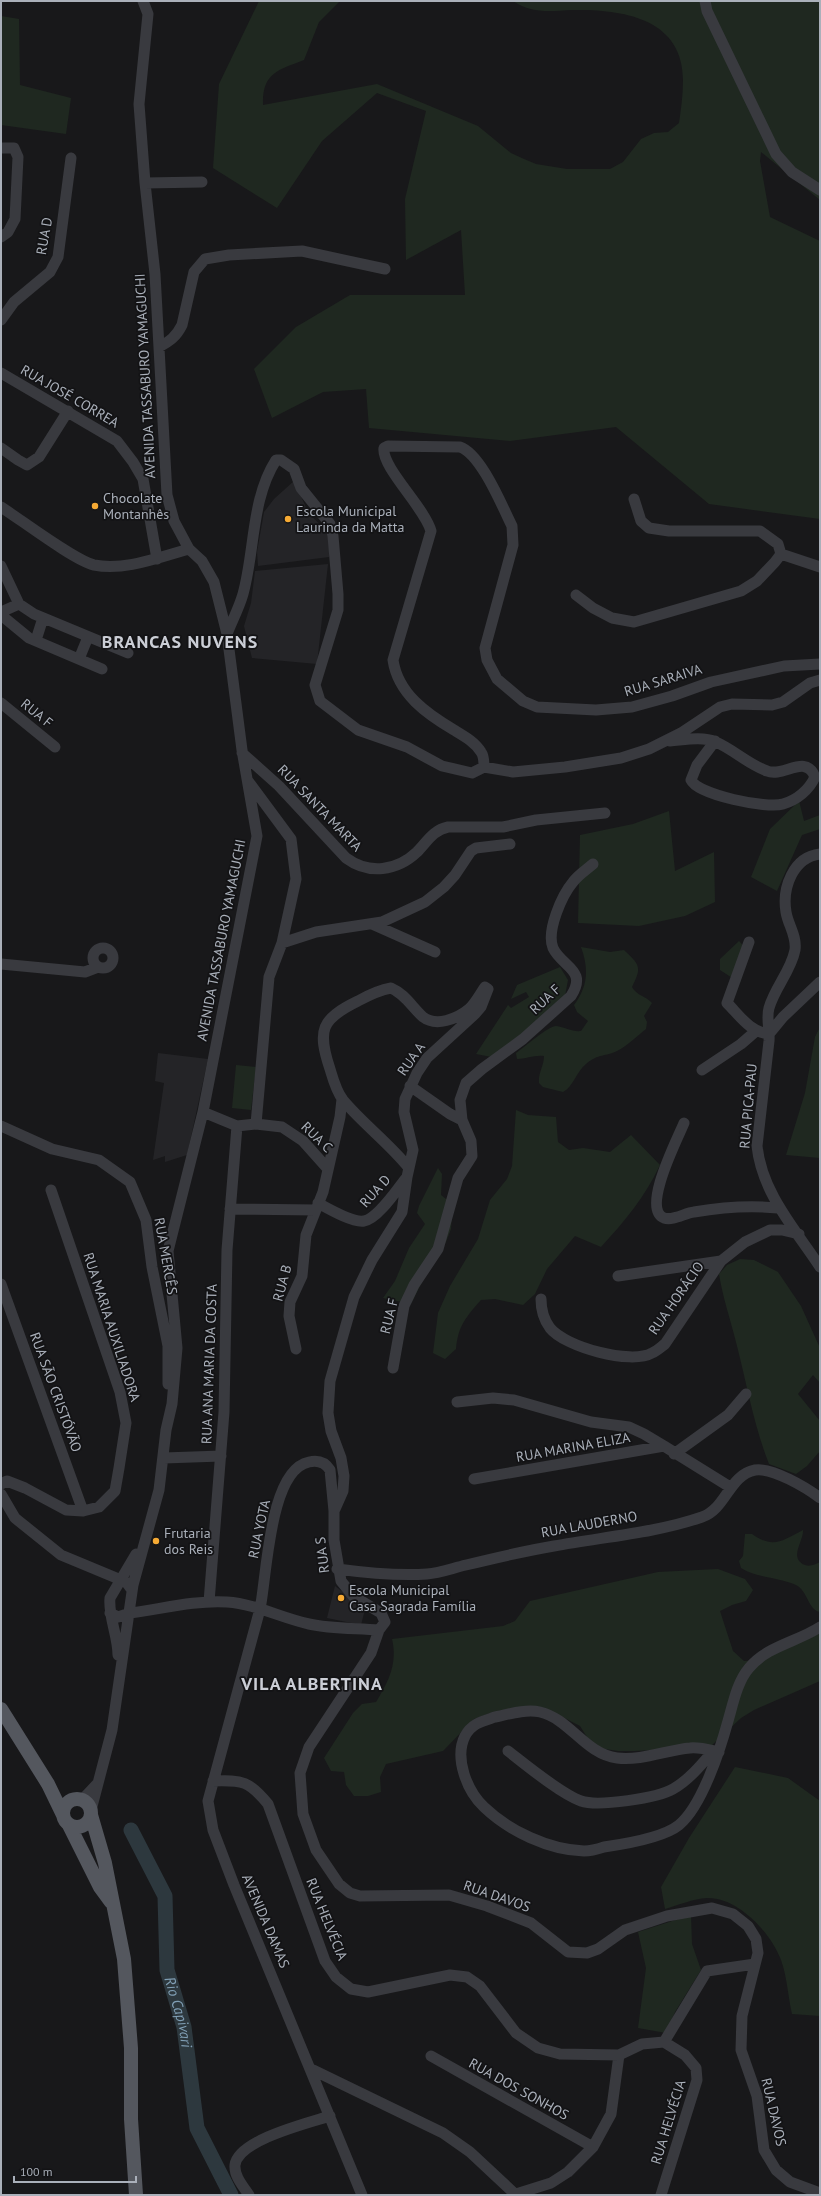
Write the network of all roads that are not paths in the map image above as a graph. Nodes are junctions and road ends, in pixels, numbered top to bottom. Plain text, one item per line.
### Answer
1 (143, 1) edge
2 (705, 1) edge
3 (1, 148) edge
4 (70, 158) dead end
5 (202, 182) dead end
6 (145, 183) junction
7 (820, 190) edge
8 (1, 237) edge
9 (385, 270) dead end
10 (1, 320) edge
11 (159, 347) junction
12 (1, 373) edge
13 (68, 411) junction
14 (1, 448) edge
15 (634, 499) dead end
16 (1, 507) edge
17 (189, 549) junction
18 (781, 554) junction
19 (157, 559) junction
20 (1, 566) edge
21 (820, 567) edge
22 (576, 595) dead end
23 (19, 604) junction
24 (1, 613) edge
25 (43, 618) junction
26 (227, 634) junction
27 (88, 637) junction
28 (36, 640) junction
29 (128, 653) dead end
30 (79, 659) junction
31 (820, 664) edge
32 (102, 669) dead end
33 (820, 680) edge
34 (1, 702) edge
35 (663, 742) junction
36 (715, 742) junction
37 (55, 747) dead end
38 (242, 753) junction
39 (484, 767) junction
40 (247, 778) junction
41 (605, 812) dead end
42 (510, 844) dead end
43 (820, 854) edge
44 (593, 864) dead end
45 (372, 924) junction
46 (749, 942) dead end
47 (282, 943) junction
48 (435, 952) dead end
49 (1, 964) edge
50 (98, 967) dead end
51 (820, 982) edge
52 (756, 1031) junction
53 (769, 1034) junction
54 (702, 1070) dead end
55 (410, 1086) junction
56 (342, 1099) junction
57 (203, 1112) junction
58 (462, 1120) junction
59 (684, 1123) dead end
60 (256, 1124) junction
61 (1, 1126) edge
62 (237, 1126) junction
63 (328, 1169) junction
64 (408, 1172) junction
65 (51, 1190) dead end
66 (317, 1207) junction
67 (778, 1208) junction
68 (230, 1209) junction
69 (798, 1234) junction
70 (721, 1261) junction
71 (820, 1267) edge
72 (618, 1276) dead end
73 (1, 1284) edge
74 (541, 1299) dead end
75 (296, 1349) dead end
76 (393, 1368) dead end
77 (746, 1394) dead end
78 (457, 1402) dead end
79 (166, 1430) junction
80 (664, 1446) junction
81 (674, 1454) junction
82 (221, 1456) junction
83 (164, 1458) junction
84 (474, 1479) dead end
85 (1, 1484) edge
86 (730, 1487) junction
87 (1, 1494) edge
88 (820, 1498) edge
89 (82, 1510) junction
90 (334, 1511) junction
91 (146, 1536) junction
92 (337, 1569) junction
93 (121, 1580) junction
94 (132, 1590) junction
95 (209, 1602) junction
96 (260, 1609) junction
97 (110, 1613) junction
98 (130, 1613) junction
99 (382, 1626) junction
100 (820, 1627) edge
101 (119, 1676) junction
102 (1, 1709) edge
103 (508, 1751) dead end
104 (716, 1752) junction
105 (213, 1781) junction
106 (48, 1784) junction
107 (85, 1806) junction
108 (66, 1820) junction
109 (111, 1902) junction
110 (755, 1964) junction
111 (664, 2042) junction
112 (619, 2054) junction
113 (431, 2056) dead end
114 (311, 2069) junction
115 (330, 2116) junction
116 (593, 2147) junction
117 (820, 2193) edge
118 (136, 2195) edge
119 (249, 2195) edge
120 (362, 2195) edge
121 (516, 2195) edge
122 (661, 2195) edge

1 - 6 street, AVENIDA TASSABURO YAMAGUCHI
2 - 7 street
3 - 8 street
4 - 10 street, RUA D
5 - 6 street
6 - 11 street, AVENIDA TASSABURO YAMAGUCHI
9 - 11 street
11 - 17 street, AVENIDA TASSABURO YAMAGUCHI
12 - 13 street, RUA JOSÉ CORREA
13 - 14 street
13 - 19 street, RUA JOSÉ CORREA
15 - 18 street
16 - 19 street
17 - 19 street
17 - 26 street, AVENIDA TASSABURO YAMAGUCHI
18 - 21 street
18 - 22 street
20 - 23 street
23 - 24 street
23 - 25 street
24 - 28 street
25 - 27 street
25 - 28 street
26 - 38 street, AVENIDA TASSABURO YAMAGUCHI
26 - 39 street
27 - 29 street
27 - 30 street
28 - 30 street
30 - 32 street
31 - 39 street, RUA SARAIVA
33 - 35 street
34 - 37 street, RUA F
35 - 36 street
35 - 39 street
36 - 36 street
38 - 40 street, AVENIDA TASSABURO YAMAGUCHI
38 - 41 street, RUA SANTA MARTA
40 - 47 street
40 - 57 street, AVENIDA TASSABURO YAMAGUCHI
42 - 45 street
43 - 53 street, RUA PICA-PAU
44 - 58 street, RUA F
45 - 47 street
45 - 48 street
46 - 52 street
47 - 60 street
49 - 50 street
51 - 53 street
52 - 53 street
52 - 54 street
53 - 67 street, RUA PICA-PAU
55 - 56 street, RUA A
55 - 58 street
55 - 64 street, RUA A
56 - 63 street, RUA B
56 - 64 street
57 - 62 street
57 - 79 street, AVENIDA TASSABURO YAMAGUCHI
58 - 76 street, RUA F
59 - 67 street
60 - 62 street, RUA C
60 - 63 street, RUA C
61 - 79 street, RUA MERCÊS
62 - 68 street, RUA ANA MARIA DA COSTA
63 - 66 street, RUA B
64 - 66 street, RUA D
64 - 90 street, RUA A
65 - 89 street, RUA MARIA AUXILIADORA
66 - 68 street, RUA D
66 - 75 street, RUA B
67 - 69 street, RUA PICA-PAU
68 - 82 street, RUA ANA MARIA DA COSTA
69 - 70 street
69 - 71 street, RUA PICA-PAU
70 - 72 street
70 - 74 street, RUA HORÁCIO
73 - 89 street, RUA SÃO CRISTÓVÃO
77 - 81 street
78 - 80 street
79 - 83 street, AVENIDA TASSABURO YAMAGUCHI
80 - 81 street
80 - 84 street, RUA MARINA ELIZA
81 - 86 street
82 - 83 street
82 - 95 street, RUA ANA MARIA DA COSTA
83 - 91 street, AVENIDA TASSABURO YAMAGUCHI
85 - 89 street, RUA MARIA AUXILIADORA
86 - 88 street, RUA LAUDERNO
86 - 92 street, RUA LAUDERNO
87 - 93 street
90 - 92 street, RUA S
90 - 96 street, RUA YOTA
91 - 93 street
91 - 94 street
92 - 99 street, RUA S
93 - 94 street
93 - 97 street
94 - 98 street
95 - 96 street
95 - 98 street
96 - 99 street
96 - 105 street, AVENIDA DAMAS
97 - 98 street
97 - 101 street
98 - 101 street
99 - 110 street, RUA DAVOS
100 - 104 street
101 - 107 street
102 - 106 main road
103 - 104 street
104 - 104 street
105 - 112 street, RUA HELVÉCIA
105 - 114 street, AVENIDA DAMAS
106 - 107 main road
106 - 108 main road
107 - 108 main road
107 - 108 main road
107 - 109 main road
108 - 109 main road
109 - 118 main road
110 - 111 street
110 - 117 street, RUA DAVOS
111 - 112 street, RUA HELVÉCIA
111 - 122 street, RUA HELVÉCIA
112 - 116 street
113 - 116 street, RUA DOS SONHOS
114 - 115 street, AVENIDA DAMAS
114 - 121 street
115 - 119 street
115 - 120 street, AVENIDA DAMAS
116 - 121 street

